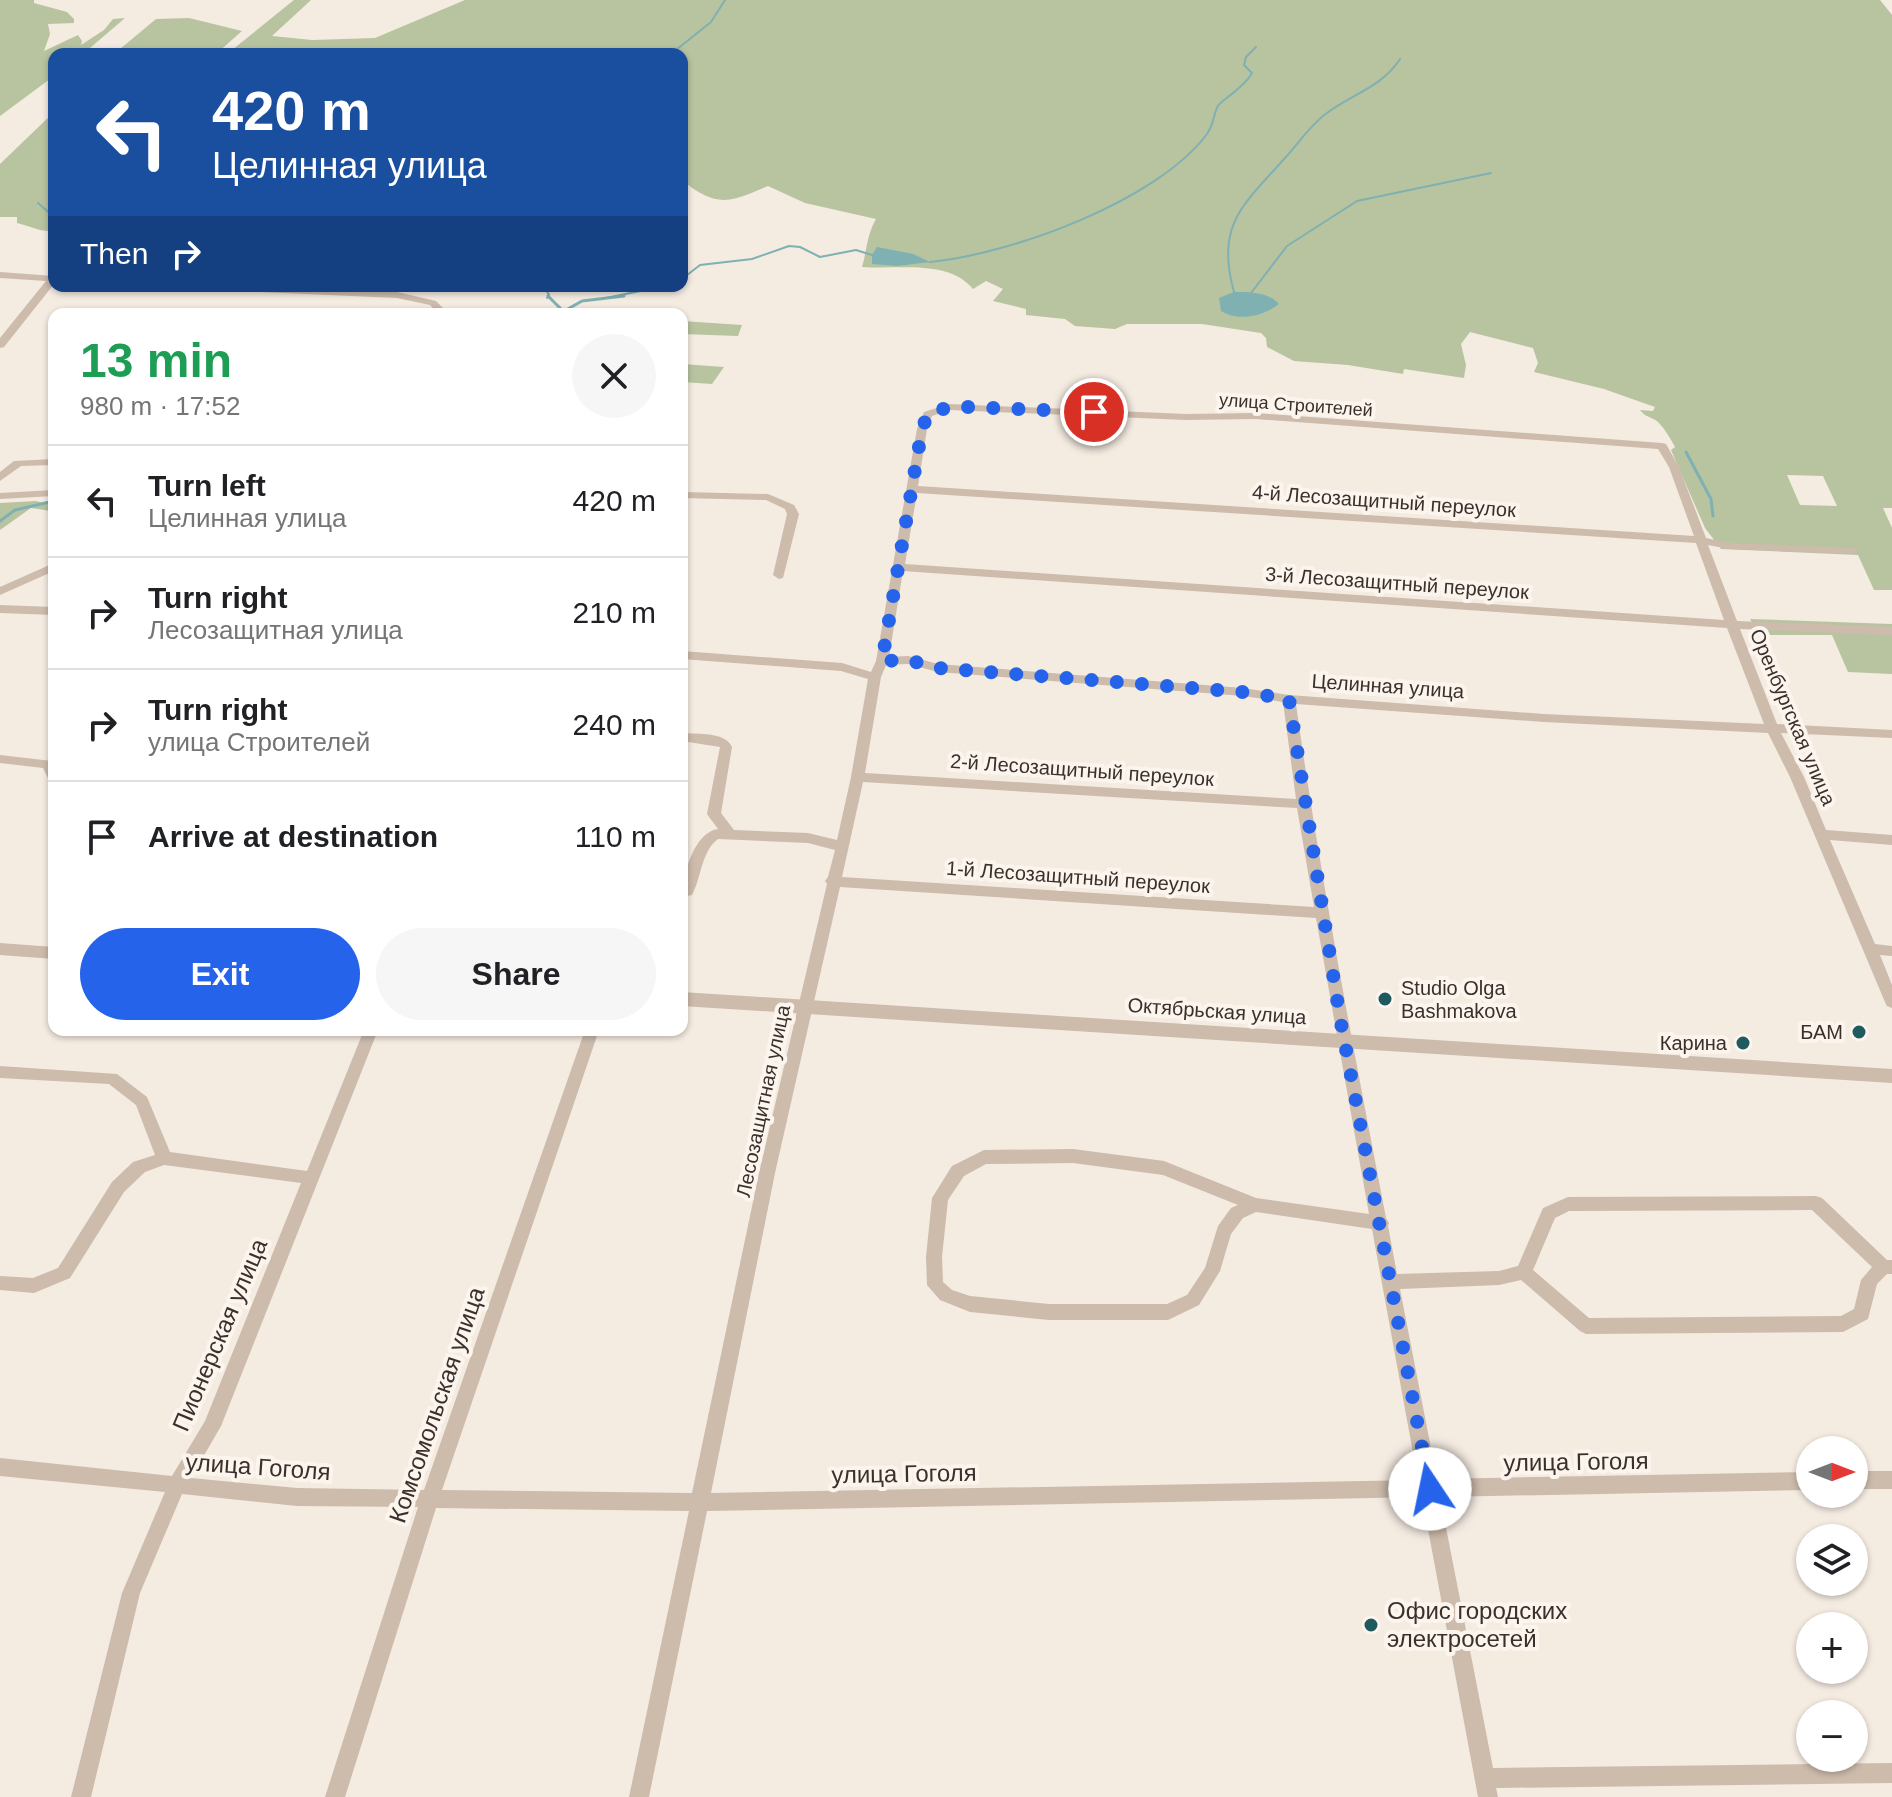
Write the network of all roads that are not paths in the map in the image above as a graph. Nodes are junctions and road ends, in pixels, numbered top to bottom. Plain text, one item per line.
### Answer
1 (0, 275) edge
2 (48, 279) edge
3 (48, 286) edge
4 (328, 292) edge
5 (438, 308) edge
6 (0, 345) edge
7 (928, 414) joint
8 (1662, 446) joint
9 (48, 462) edge
10 (0, 478) edge
11 (913, 489) junction
12 (48, 493) edge
13 (688, 495) edge
14 (0, 496) edge
15 (1701, 540) junction
16 (1852, 550) dead end
17 (899, 567) junction
18 (48, 570) edge
19 (779, 575) dead end
20 (0, 591) edge
21 (0, 609) edge
22 (48, 611) edge
23 (1732, 624) junction
24 (1892, 631) edge
25 (688, 655) edge
26 (882, 661) junction
27 (875, 677) junction
28 (1289, 699) junction
29 (1772, 730) junction
30 (1892, 734) edge
31 (688, 738) edge
32 (0, 759) edge
33 (48, 762) edge
34 (858, 777) junction
35 (1303, 804) junction
36 (728, 832) junction
37 (1820, 834) junction
38 (1892, 840) edge
39 (840, 846) junction
40 (832, 881) junction
41 (688, 889) edge
42 (1321, 913) junction
43 (0, 949) edge
44 (1869, 949) junction
45 (1892, 951) edge
46 (48, 953) edge
47 (688, 999) edge
48 (1892, 1002) edge
49 (803, 1008) junction
50 (369, 1036) edge
51 (590, 1036) edge
52 (1344, 1041) junction
53 (0, 1072) edge
54 (1892, 1076) edge
55 (164, 1158) junction
56 (311, 1178) junction
57 (1255, 1205) junction
58 (1381, 1223) junction
59 (1888, 1267) edge
60 (1524, 1272) junction
61 (1391, 1282) junction
62 (0, 1283) edge
63 (0, 1467) edge
64 (1868, 1480) edge
65 (1892, 1480) edge
66 (1796, 1481) edge
67 (177, 1485) junction
68 (1430, 1489) junction
69 (430, 1499) junction
70 (699, 1502) junction
71 (1892, 1773) edge
72 (1486, 1787) edge
73 (81, 1797) edge
74 (335, 1797) edge
75 (639, 1797) edge

1 - 2 street
3 - 6 street
4 - 5 street
7 - 8 street, улица Строителей
7 - 11 street, Лесозащитная улица
8 - 15 street, Оренбургская улица
9 - 10 street
11 - 15 street, 4-й Лесозащитный переулок
11 - 17 street, Лесозащитная улица
12 - 14 street
13 - 19 street
15 - 16 street, 4-й Лесозащитный переулок
15 - 23 street, Оренбургская улица
17 - 23 street, 3-й Лесозащитный переулок
17 - 26 street, Лесозащитная улица
18 - 20 street
21 - 22 street
23 - 24 street, 3-й Лесозащитный переулок
23 - 29 street, Оренбургская улица
25 - 27 street
26 - 27 street, Лесозащитная улица
26 - 28 street, Целинная улица
27 - 34 street, Лесозащитная улица
28 - 29 street, Целинная улица
28 - 35 street
29 - 30 street, Целинная улица
29 - 37 street, Оренбургская улица
31 - 36 street
32 - 33 street
34 - 35 street, 2-й Лесозащитный переулок
34 - 39 street, Лесозащитная улица
35 - 42 street
36 - 39 street
36 - 41 street
37 - 38 street
37 - 44 street, Оренбургская улица
39 - 40 street, Лесозащитная улица
40 - 42 street, 1-й Лесозащитный переулок
40 - 49 street, Лесозащитная улица
42 - 52 street
43 - 46 street
44 - 45 street
44 - 48 street, Оренбургская улица
47 - 49 street, Октябрьская улица
49 - 52 street, Октябрьская улица
49 - 70 street, Лесозащитная улица
50 - 56 street, Пионерская улица
51 - 69 street, Комсомольская улица
52 - 54 street, Октябрьская улица
52 - 58 street
53 - 55 street
55 - 56 street
55 - 62 street
56 - 67 street, Пионерская улица
57 - 57 street
57 - 58 street
58 - 61 street
59 - 60 street
59 - 60 street
60 - 61 street
61 - 68 street
63 - 67 street, улица Гоголя
64 - 65 street
66 - 68 street, улица Гоголя
67 - 69 street, улица Гоголя
67 - 73 street, Пионерская улица
68 - 70 street, улица Гоголя
68 - 72 street
69 - 70 street, улица Гоголя
69 - 74 street, Комсомольская улица
70 - 75 street, Лесозащитная улица
71 - 72 street

